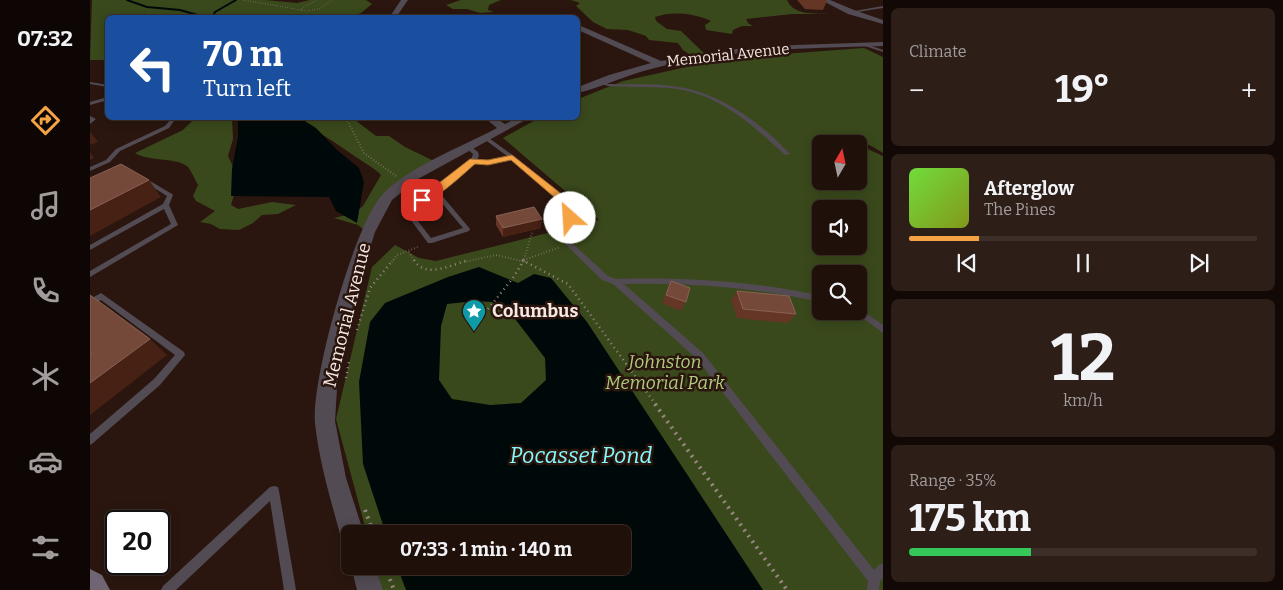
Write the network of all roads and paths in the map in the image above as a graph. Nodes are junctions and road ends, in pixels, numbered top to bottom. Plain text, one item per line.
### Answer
1 (243, 0) edge
2 (317, 0) edge
3 (332, 0) edge
4 (405, 0) edge
5 (824, 0) edge
6 (883, 7) edge
7 (301, 12) junction
8 (851, 12) junction
9 (394, 15) edge
10 (883, 22) edge
11 (581, 28) dead end
12 (863, 44) junction
13 (883, 44) edge
14 (883, 51) edge
15 (658, 63) junction
16 (600, 82) junction
17 (90, 83) edge
18 (105, 86) edge
19 (580, 89) edge
20 (105, 99) edge
21 (90, 104) edge
22 (90, 117) edge
23 (172, 120) edge
24 (347, 120) edge
25 (493, 120) edge
26 (520, 120) edge
27 (90, 122) edge
28 (504, 128) junction
29 (486, 138) junction
30 (471, 154) junction
31 (787, 154) dead end
32 (512, 157) junction
33 (90, 169) edge
34 (141, 178) edge
35 (405, 182) junction
36 (436, 192) junction
37 (166, 205) junction
38 (532, 233) dead end
39 (568, 243) junction
40 (90, 248) edge
41 (418, 248) dead end
42 (409, 252) junction
43 (524, 260) junction
44 (90, 274) edge
45 (616, 282) junction
46 (812, 296) edge
47 (90, 302) edge
48 (488, 309) dead end
49 (867, 317) edge
50 (883, 330) edge
51 (354, 338) dead end
52 (350, 357) dead end
53 (344, 386) dead end
54 (90, 440) edge
55 (365, 508) dead end
56 (349, 525) edge
57 (371, 525) edge
58 (883, 569) edge
59 (366, 575) edge
60 (388, 575) edge
61 (874, 585) edge
62 (167, 590) edge
63 (290, 590) edge
64 (370, 590) edge
65 (394, 590) edge
66 (787, 590) edge

1 - 7 path
2 - 7 path
3 - 7 path
4 - 9 street
5 - 8 street
6 - 8 lane
8 - 10 street
11 - 15 street
12 - 13 street, Memorial Avenue
12 - 14 lane
12 - 15 street, Memorial Avenue
15 - 16 street, Memorial Avenue
16 - 19 street, Memorial Avenue
16 - 31 lane
17 - 18 lane
20 - 21 lane
22 - 27 lane
23 - 33 lane
24 - 35 path
25 - 28 street
26 - 28 street, Memorial Avenue
28 - 29 street, Memorial Avenue
29 - 30 street, Memorial Avenue
29 - 32 lane
30 - 32 lane
30 - 35 street, Memorial Avenue
30 - 36 lane
32 - 39 lane
34 - 37 lane
35 - 56 street, Memorial Avenue
36 - 36 lane
37 - 40 lane
37 - 44 lane
38 - 43 path
39 - 43 path
39 - 45 lane
41 - 42 path
42 - 43 path
42 - 51 path
43 - 48 path
43 - 66 path
45 - 46 lane
45 - 61 lane
47 - 54 lane
49 - 50 lane
52 - 53 path
55 - 57 path
58 - 61 lane
59 - 64 street
60 - 65 path
62 - 63 lane

